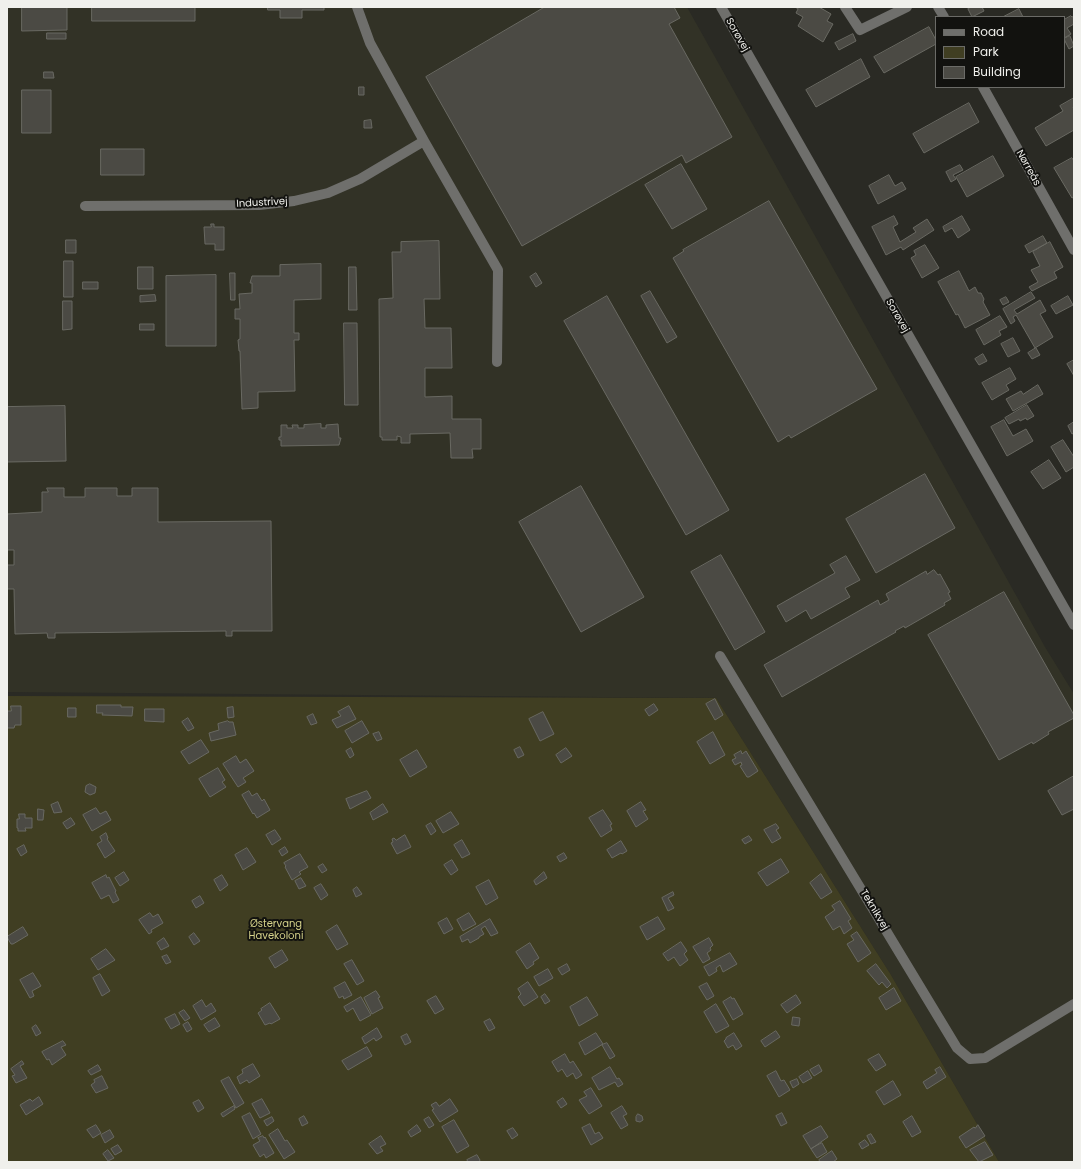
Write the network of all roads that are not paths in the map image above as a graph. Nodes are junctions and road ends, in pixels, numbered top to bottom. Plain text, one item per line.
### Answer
1 (357, 7) edge
2 (721, 7) edge
3 (846, 7) edge
4 (907, 7) edge
5 (938, 7) edge
6 (943, 16) edge
7 (984, 88) edge
8 (424, 141) junction
9 (85, 206) dead end
10 (1074, 250) edge
11 (497, 362) dead end
12 (1074, 625) edge
13 (720, 656) dead end
14 (1074, 1004) edge

1 - 8 street
2 - 12 street, Sorøvej
3 - 4 street
5 - 6 street
7 - 10 street, Nørreås
8 - 9 street, Industrivej
8 - 11 street
13 - 14 street, Teknikvej

